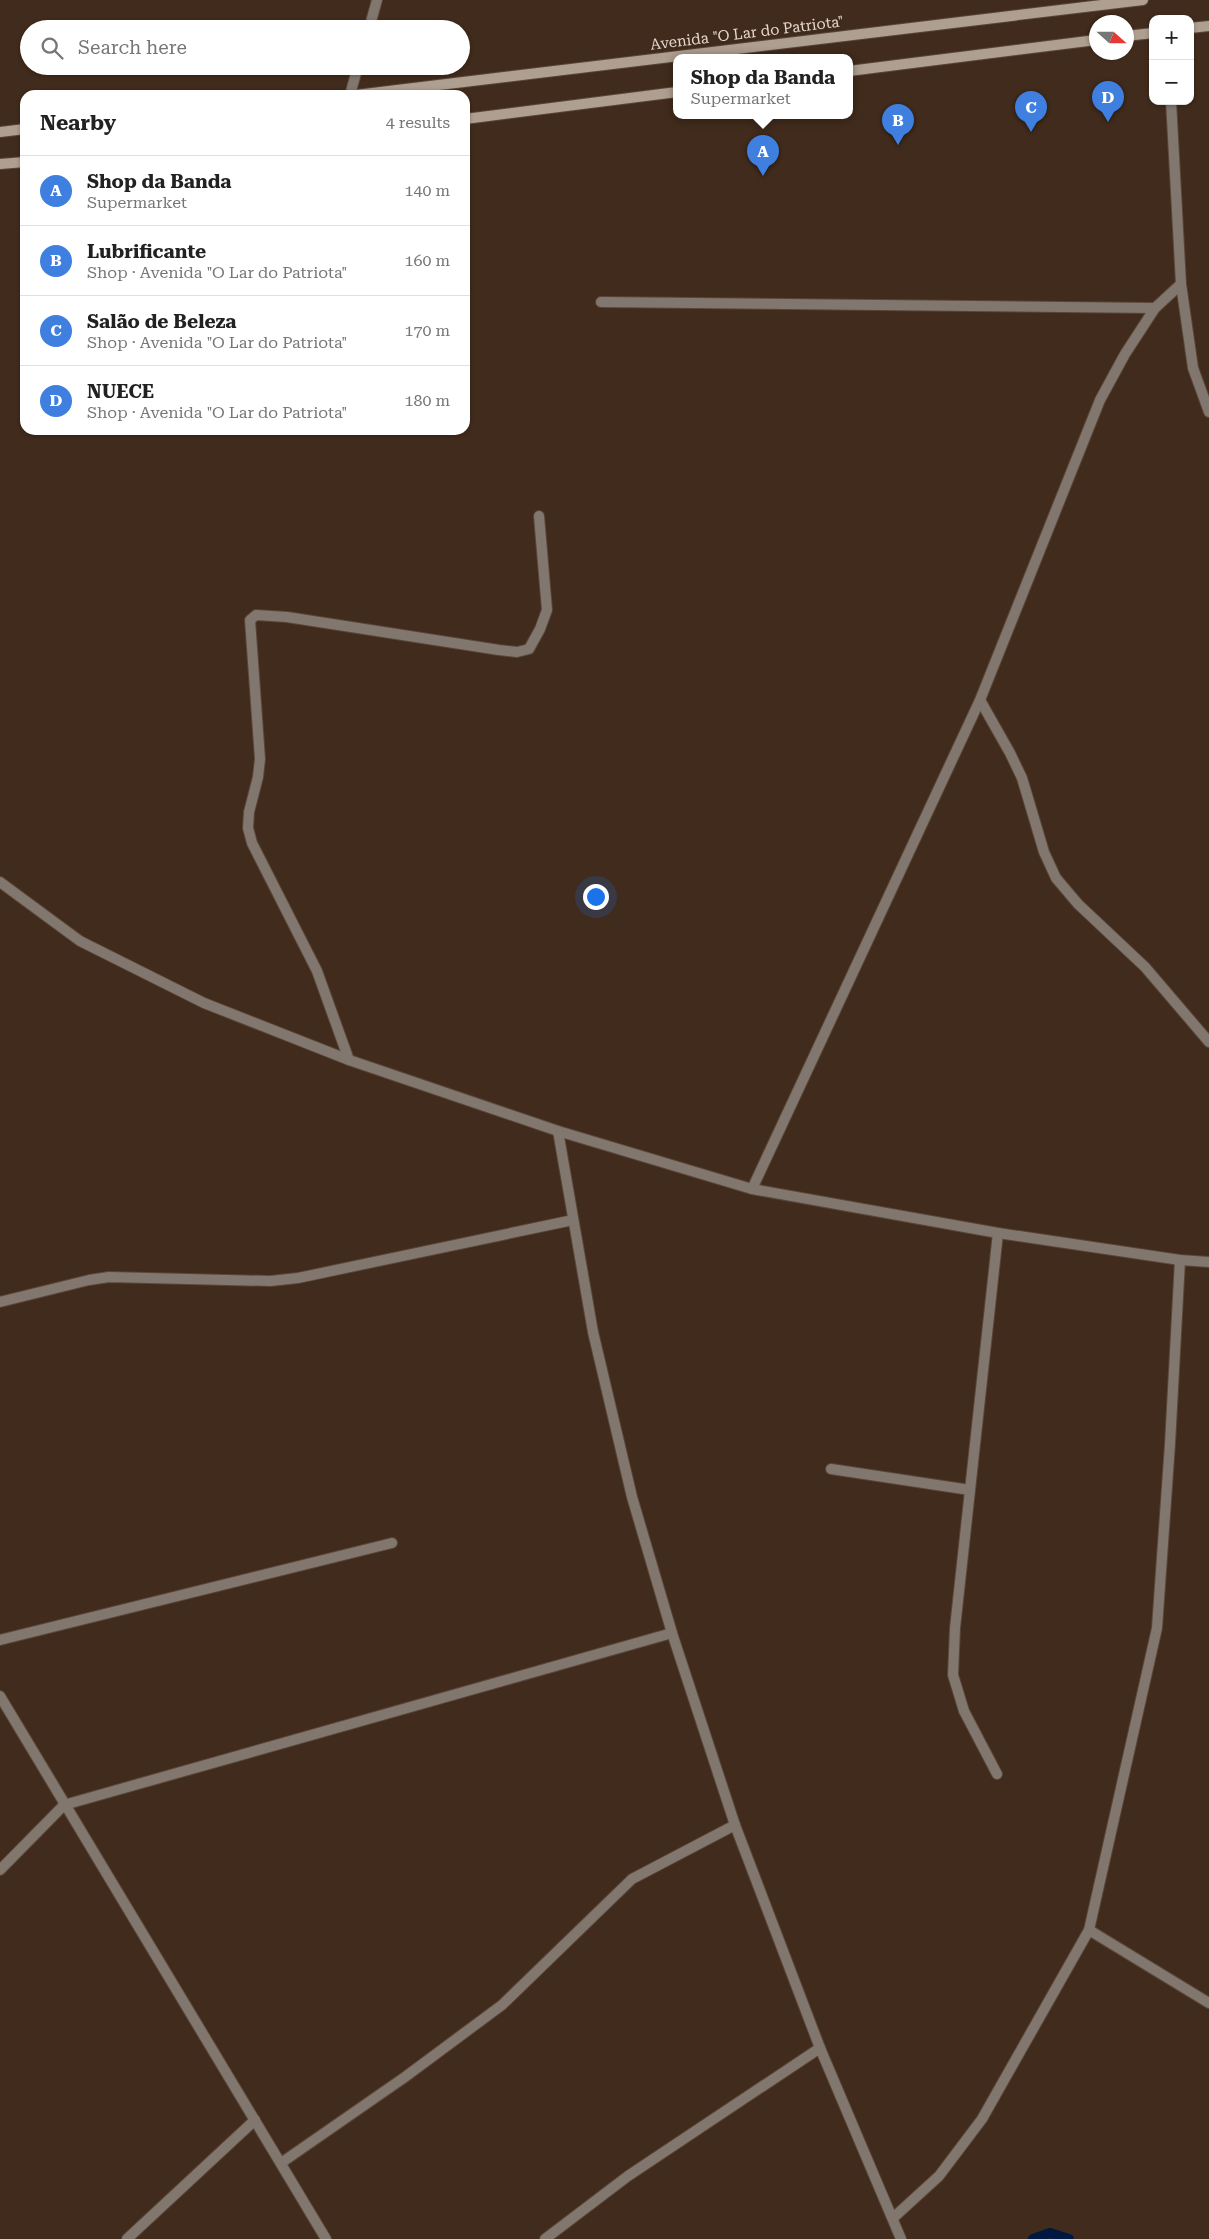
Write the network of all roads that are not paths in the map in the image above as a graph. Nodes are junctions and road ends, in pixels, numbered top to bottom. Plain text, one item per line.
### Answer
1 (377, 0) edge
2 (1143, 0) edge
3 (371, 20) edge
4 (1209, 26) edge
5 (1194, 28) edge
6 (1149, 33) edge
7 (1134, 35) edge
8 (1089, 41) edge
9 (696, 54) edge
10 (673, 57) edge
11 (853, 70) edge
12 (356, 75) edge
13 (351, 90) edge
14 (397, 90) edge
15 (673, 93) edge
16 (1171, 105) edge
17 (470, 118) edge
18 (20, 130) edge
19 (0, 132) edge
20 (20, 162) edge
21 (0, 164) edge
22 (1180, 284) junction
23 (602, 302) dead end
24 (1155, 308) junction
25 (1209, 412) edge
26 (539, 516) dead end
27 (980, 700) junction
28 (0, 882) edge
29 (1209, 1042) edge
30 (349, 1060) junction
31 (558, 1131) junction
32 (752, 1189) junction
33 (573, 1220) junction
34 (998, 1233) junction
35 (1180, 1260) junction
36 (1209, 1262) edge
37 (0, 1302) edge
38 (831, 1469) dead end
39 (970, 1490) junction
40 (392, 1543) dead end
41 (672, 1633) junction
42 (0, 1640) edge
43 (0, 1696) edge
44 (997, 1774) dead end
45 (64, 1805) junction
46 (735, 1825) junction
47 (0, 1870) edge
48 (1089, 1930) junction
49 (1209, 2003) edge
50 (820, 2048) junction
51 (255, 2120) junction
52 (281, 2162) junction
53 (893, 2218) junction
54 (127, 2239) edge
55 (326, 2239) edge
56 (545, 2239) edge
57 (900, 2239) edge

1 - 3 street
2 - 9 main road, Avenida "O Lar do Patriota"
4 - 5 main road
6 - 7 main road
8 - 11 main road
10 - 14 main road, Avenida "O Lar do Patriota"
12 - 13 street
15 - 17 main road
16 - 22 street
18 - 19 main road
20 - 21 main road
22 - 24 street
22 - 25 street
23 - 24 street
24 - 27 street
26 - 30 street
27 - 29 street
27 - 32 street
28 - 30 street
30 - 31 street
31 - 32 street
31 - 33 street
32 - 34 street
33 - 37 street
33 - 41 street
34 - 35 street
34 - 39 street
35 - 36 street
35 - 48 street
38 - 39 street
39 - 44 street
40 - 42 street
41 - 45 street
41 - 46 street
43 - 45 street
45 - 47 street
45 - 51 street
46 - 50 street
46 - 52 street
48 - 49 street
48 - 53 street
50 - 53 street
50 - 56 street
51 - 52 street
51 - 54 street
52 - 55 street
53 - 57 street

